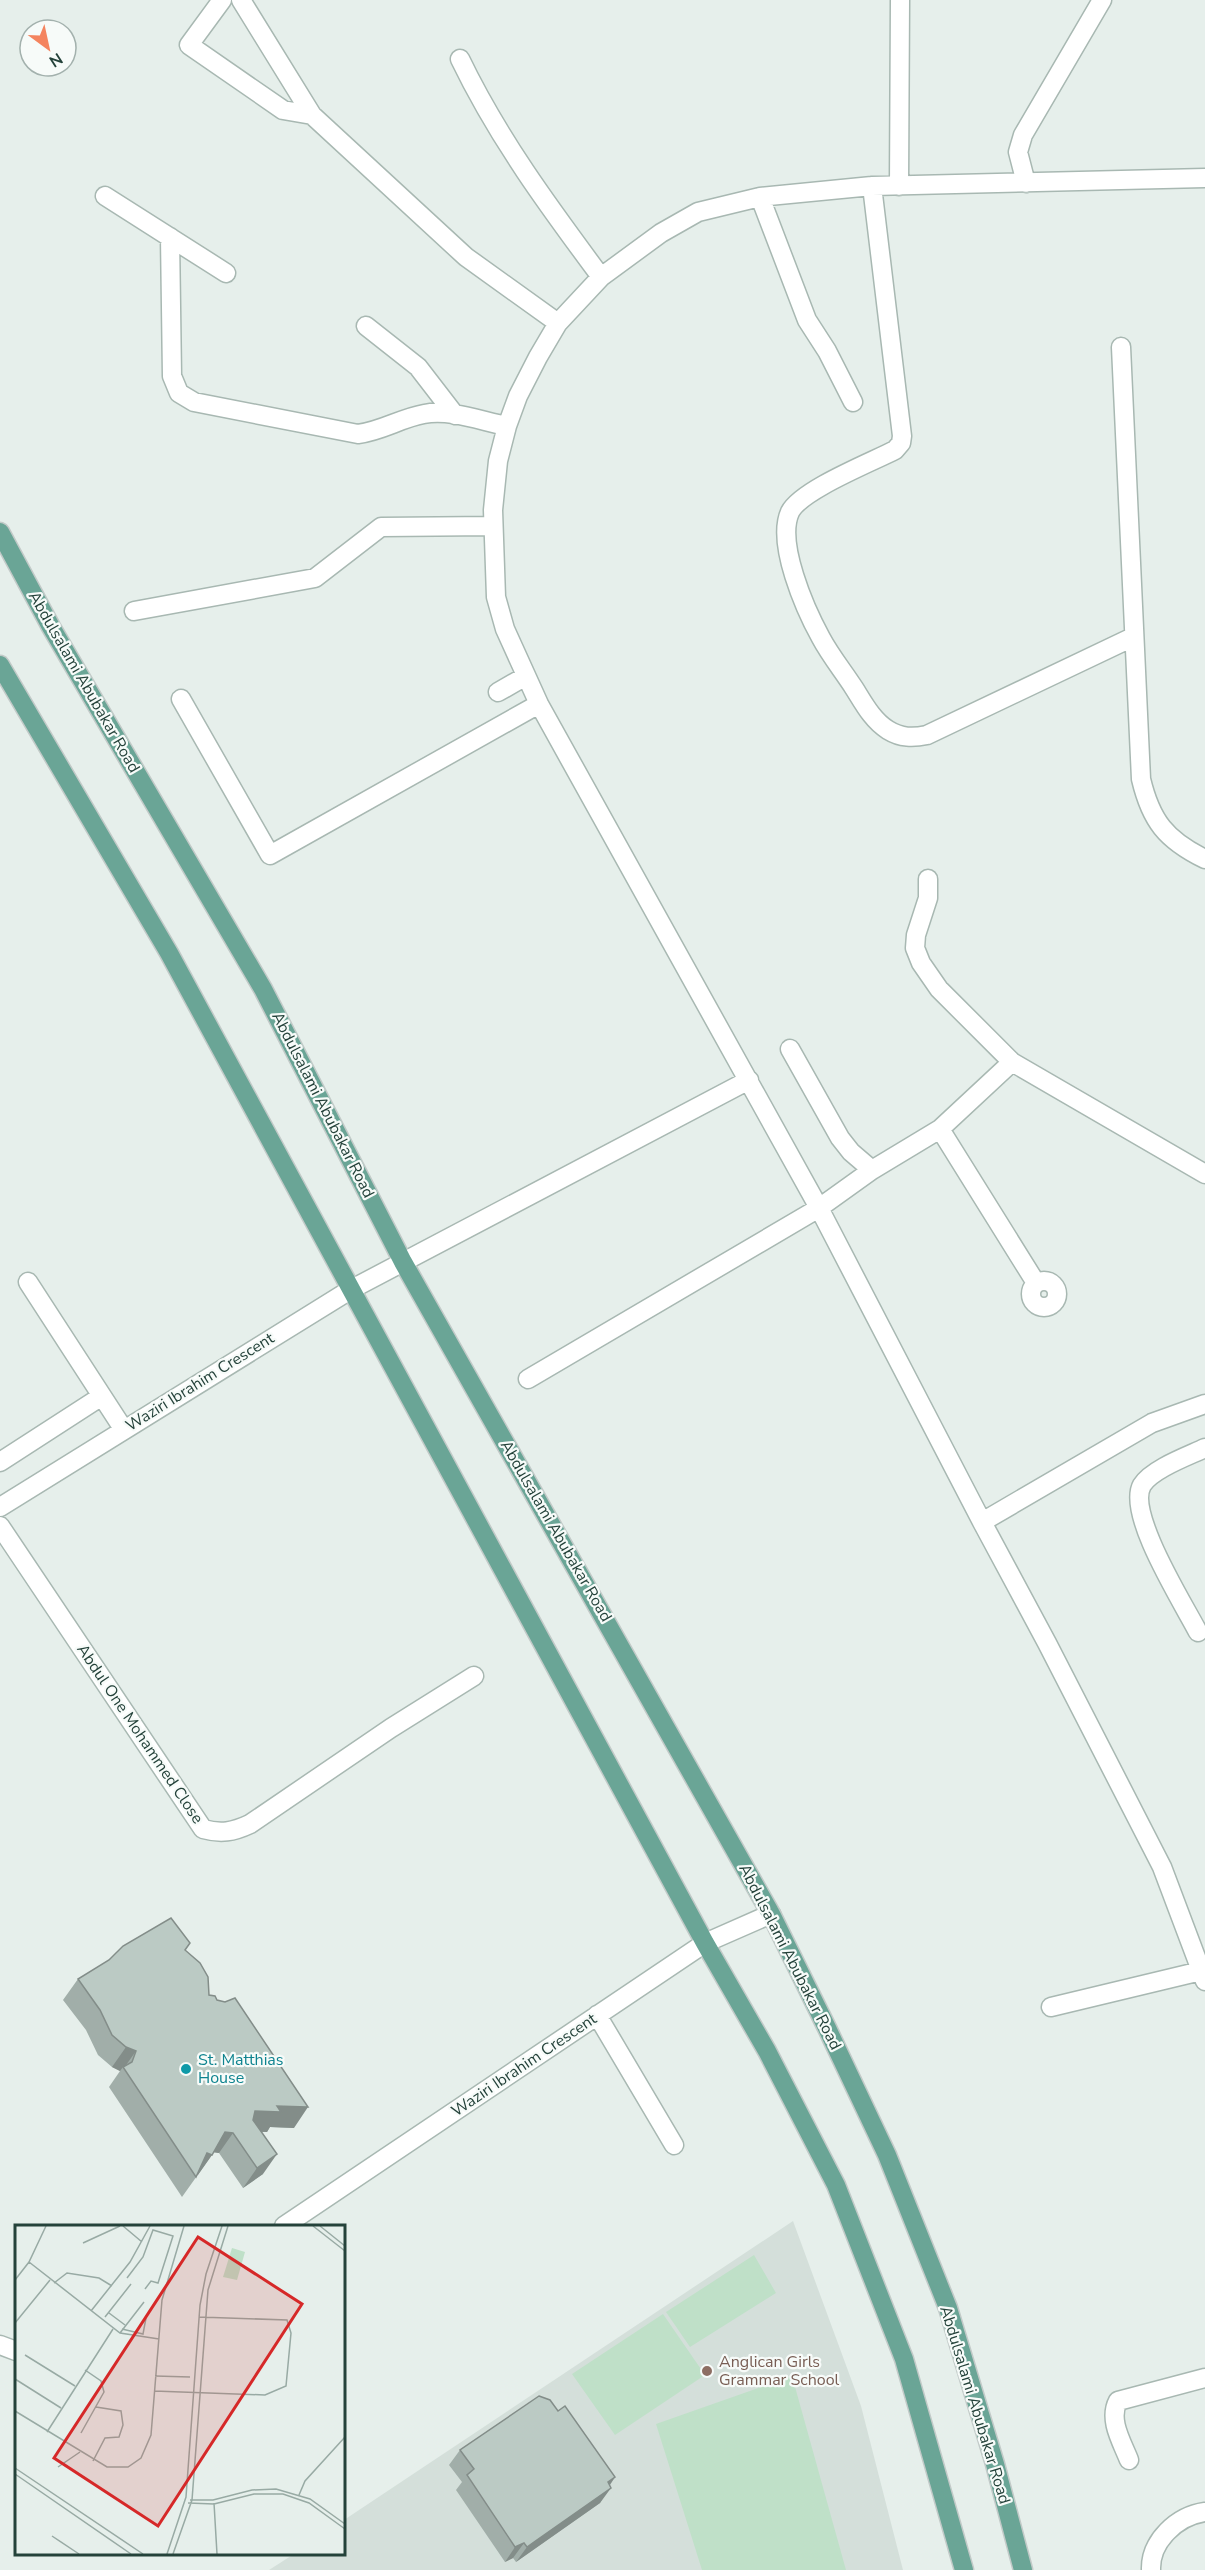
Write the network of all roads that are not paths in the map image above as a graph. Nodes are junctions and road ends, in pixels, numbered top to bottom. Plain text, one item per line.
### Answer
1 (241, 0) edge
2 (900, 0) edge
3 (1102, 0) edge
4 (217, 2) edge
5 (460, 59) dead end
6 (312, 115) junction
7 (1205, 178) edge
8 (1026, 183) junction
9 (872, 186) junction
10 (899, 186) junction
11 (105, 196) dead end
12 (760, 197) junction
13 (170, 237) junction
14 (226, 273) dead end
15 (601, 277) junction
16 (558, 323) junction
17 (366, 326) dead end
18 (1121, 347) dead end
19 (853, 402) dead end
20 (455, 415) junction
21 (507, 426) junction
22 (493, 526) junction
23 (0, 532) edge
24 (134, 611) dead end
25 (1133, 637) junction
26 (0, 665) edge
27 (526, 676) junction
28 (498, 692) dead end
29 (181, 699) dead end
30 (539, 704) junction
31 (1205, 859) edge
32 (928, 879) dead end
33 (790, 1049) dead end
34 (1012, 1062) junction
35 (749, 1080) junction
36 (940, 1129) junction
37 (872, 1170) junction
38 (1205, 1174) edge
39 (819, 1208) junction
40 (403, 1262) junction
41 (28, 1282) dead end
42 (1036, 1283) dead end
43 (350, 1290) junction
44 (528, 1379) dead end
45 (102, 1396) junction
46 (1205, 1404) edge
47 (124, 1430) junction
48 (1205, 1448) edge
49 (0, 1462) edge
50 (0, 1507) edge
51 (982, 1522) junction
52 (0, 1526) edge
53 (1198, 1632) dead end
54 (474, 1676) dead end
55 (771, 1914) junction
56 (705, 1942) junction
57 (1203, 1976) edge
58 (1051, 2007) dead end
59 (597, 2015) junction
60 (674, 2145) dead end
61 (285, 2225) edge
62 (0, 2345) edge
63 (15, 2351) edge
64 (1205, 2378) edge
65 (1129, 2460) dead end
66 (1205, 2512) edge
67 (964, 2570) edge
68 (1023, 2570) edge
69 (1151, 2570) edge

1 - 6 street
2 - 10 street
3 - 8 street
4 - 6 street
5 - 15 street
6 - 16 street
7 - 8 street
8 - 10 street
9 - 10 street
9 - 12 street
9 - 25 street
11 - 13 street
12 - 15 street
12 - 19 street
13 - 14 street
13 - 20 street
15 - 16 street
16 - 21 street
17 - 20 street
18 - 25 street
20 - 21 street
21 - 22 street
22 - 24 street
22 - 27 street
23 - 40 main road, Abdulsalami Abubakar Road
25 - 31 street
26 - 43 main road
27 - 28 street
27 - 30 street
29 - 30 street
30 - 35 street
32 - 34 street
33 - 37 street
34 - 36 street
34 - 38 street
35 - 39 street
35 - 40 street, Waziri Ibrahim Crescent
36 - 37 street
36 - 42 street
37 - 39 street
39 - 44 street
39 - 51 street
40 - 43 street, Waziri Ibrahim Crescent
40 - 55 main road, Abdulsalami Abubakar Road
41 - 45 street
43 - 47 street, Waziri Ibrahim Crescent
43 - 56 main road
45 - 47 street
45 - 49 street
46 - 51 street
47 - 50 street, Waziri Ibrahim Crescent
48 - 53 street
51 - 57 street
52 - 54 street, Abdul One Mohammed Close
55 - 56 street, Waziri Ibrahim Crescent
55 - 68 main road, Abdulsalami Abubakar Road
56 - 59 street, Waziri Ibrahim Crescent
56 - 67 main road
57 - 58 street
59 - 60 street
59 - 61 street, Waziri Ibrahim Crescent
62 - 63 street
64 - 65 street
66 - 69 street

